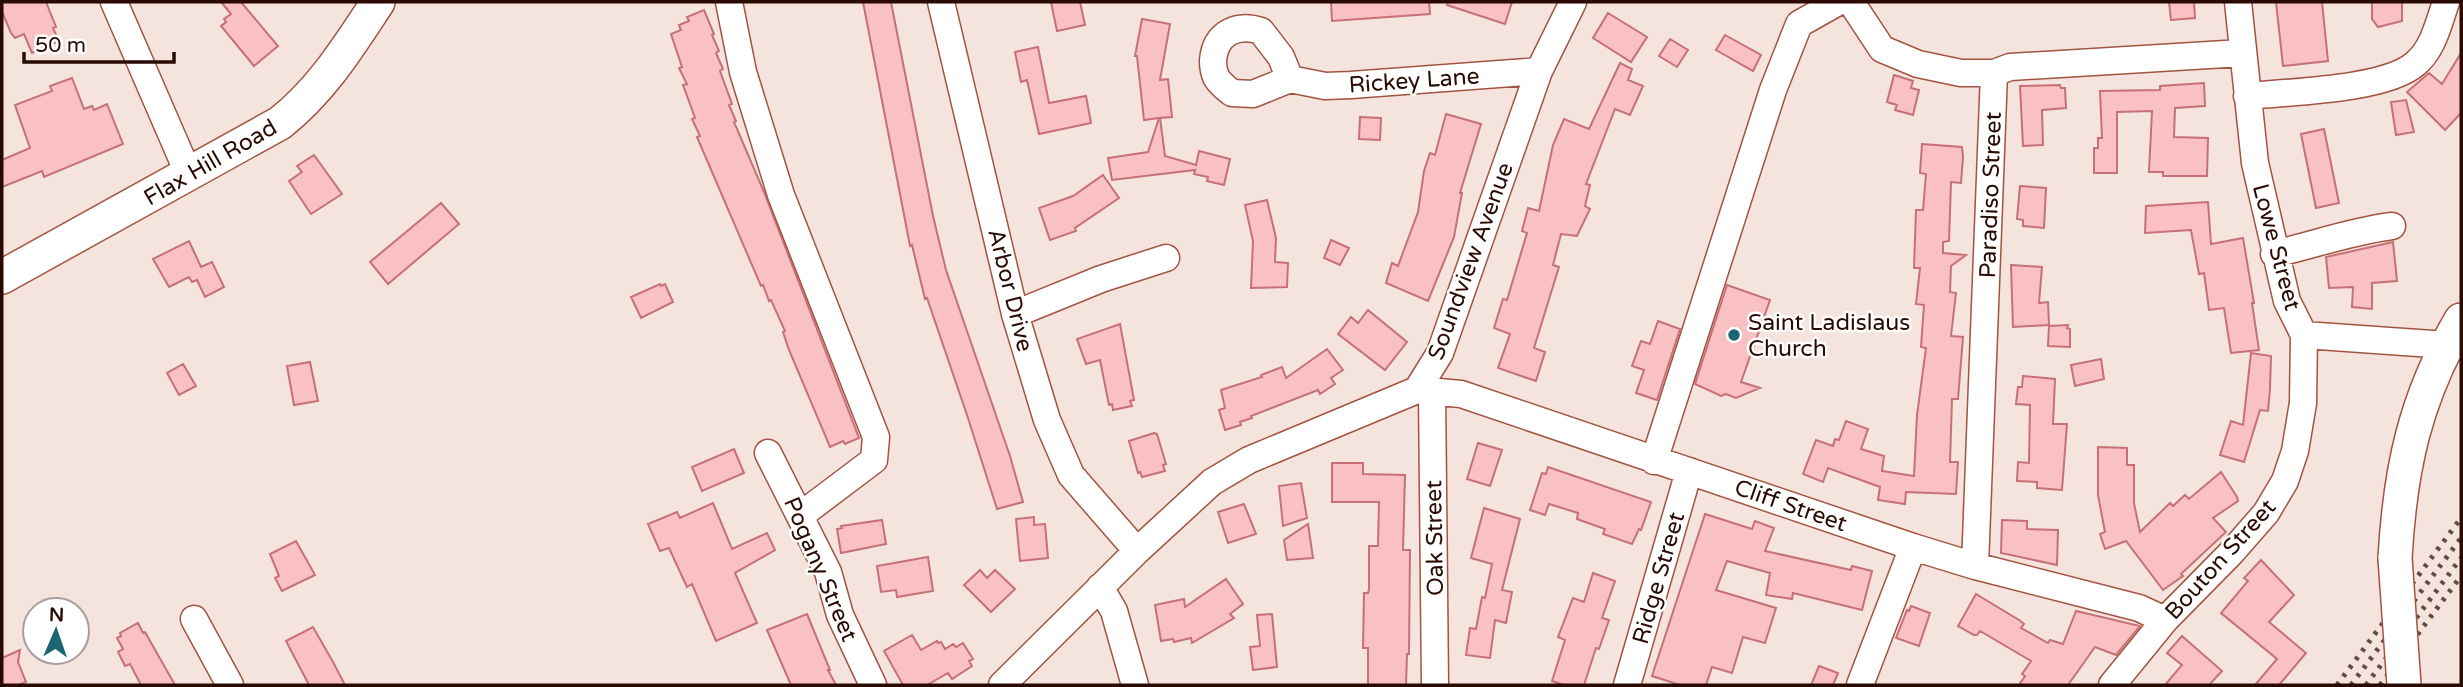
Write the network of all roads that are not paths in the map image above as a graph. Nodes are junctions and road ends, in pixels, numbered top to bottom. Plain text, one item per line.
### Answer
1 (114, 2) edge
2 (378, 2) edge
3 (729, 2) edge
4 (1573, 2) edge
5 (1838, 2) edge
6 (1852, 2) edge
7 (2238, 2) edge
8 (2446, 2) edge
9 (949, 3) edge
10 (2242, 53) junction
11 (1539, 71) junction
12 (1994, 74) junction
13 (1290, 79) dead end
14 (2247, 96) junction
15 (189, 175) junction
16 (2392, 226) dead end
17 (2274, 254) junction
18 (1166, 258) dead end
19 (2, 277) edge
20 (1015, 314) junction
21 (2304, 335) junction
22 (2456, 337) edge
23 (1424, 391) junction
24 (768, 453) dead end
25 (1654, 461) junction
26 (1689, 471) junction
27 (801, 515) junction
28 (1913, 547) junction
29 (1137, 551) junction
30 (1975, 566) junction
31 (1100, 587) junction
32 (194, 619) dead end
33 (2165, 620) junction
34 (230, 685) edge
35 (873, 685) edge
36 (1002, 685) edge
37 (1135, 685) edge
38 (1435, 685) edge
39 (1627, 685) edge
40 (1860, 685) edge
41 (2112, 685) edge
42 (2404, 685) edge

1 - 15 street
2 - 15 main road, Flax Hill Road
3 - 27 street
4 - 11 street, Soundview Avenue
5 - 25 street
6 - 12 street
7 - 10 street, Lowe Street
8 - 14 street
9 - 20 street, Arbor Drive
10 - 12 street
10 - 14 street, Lowe Street
11 - 13 street, Rickey Lane
11 - 23 street, Soundview Avenue
12 - 30 street, Paradiso Street
14 - 17 street, Lowe Street
15 - 19 main road, Flax Hill Road
16 - 17 street
17 - 21 street, Lowe Street
18 - 20 street
20 - 29 street, Arbor Drive
21 - 22 street, Lowe Street
21 - 33 street, Bouton Street
22 - 42 main road, bridge
23 - 25 street, Cliff Street
23 - 29 street
23 - 38 street, Oak Street
24 - 27 street, Pogany Street
25 - 26 street, Cliff Street
26 - 28 street, Cliff Street
26 - 39 street, Ridge Street
27 - 35 street, Pogany Street
28 - 30 street, Cliff Street
28 - 40 street
29 - 31 street
30 - 33 street, Cliff Street
31 - 36 street
31 - 37 street
32 - 34 street
33 - 41 street, Bouton Street

